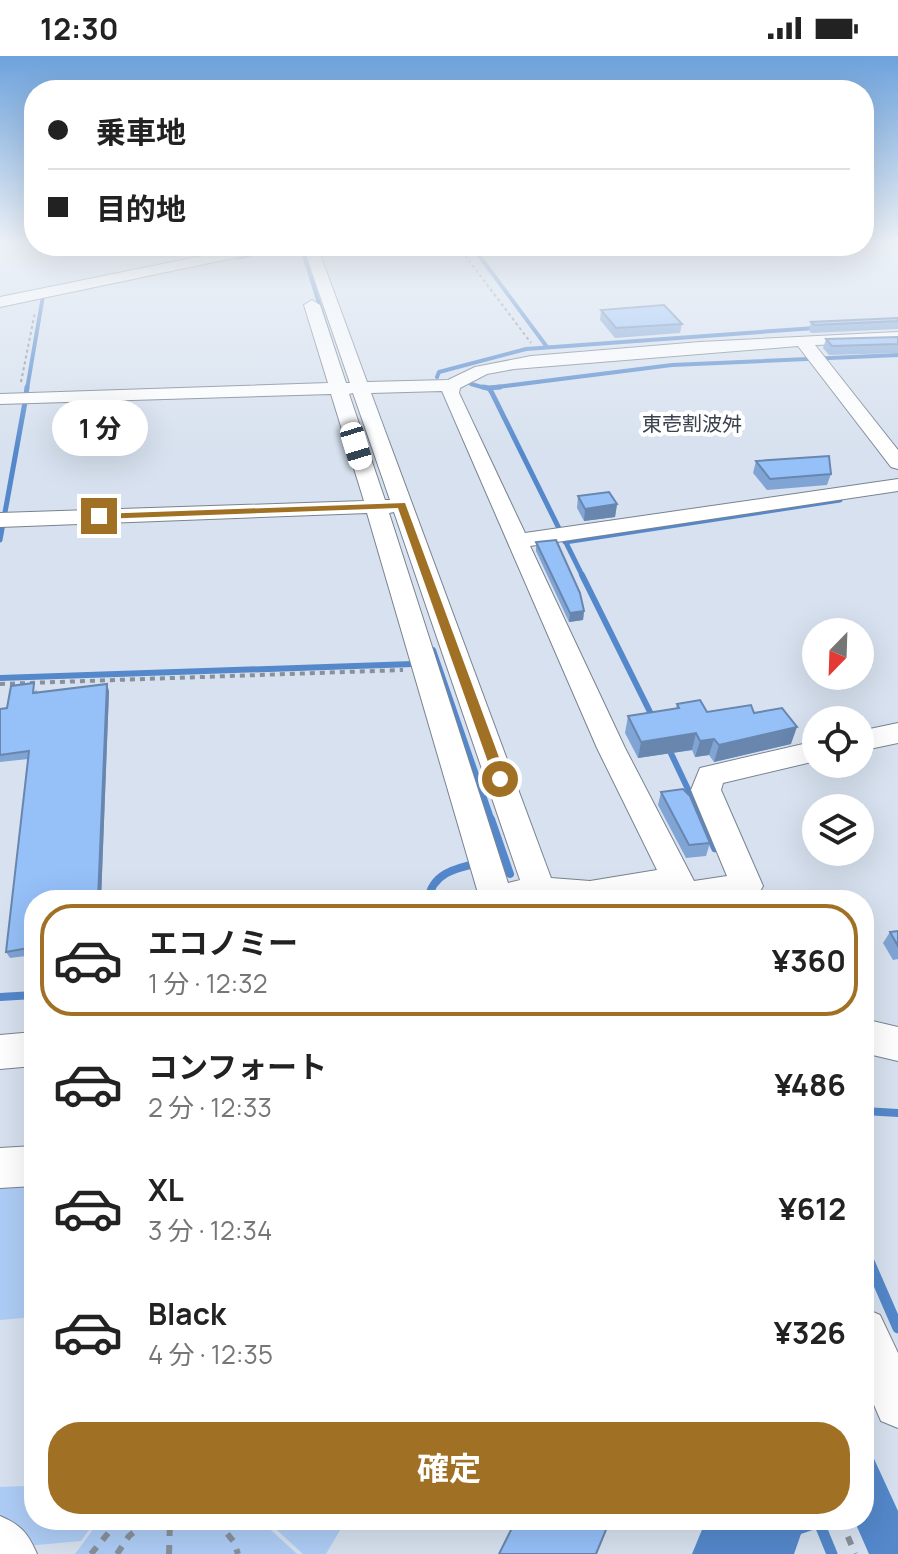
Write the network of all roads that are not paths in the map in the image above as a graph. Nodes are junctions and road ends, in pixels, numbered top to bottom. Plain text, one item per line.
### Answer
1 (319, 313) edge
2 (329, 313) edge
3 (898, 322) edge
4 (784, 334) junction
5 (898, 337) edge
6 (634, 342) junction
7 (539, 345) road end
8 (452, 385) junction
9 (350, 390) junction
10 (9, 399) edge
11 (898, 463) edge
12 (898, 485) edge
13 (382, 506) junction
14 (2, 520) edge
15 (516, 541) junction
16 (443, 669) junction
17 (898, 733) edge
18 (874, 738) edge
19 (802, 754) edge
20 (490, 880) edge
21 (539, 890) joint
22 (682, 890) edge
23 (708, 890) edge
24 (874, 1038) edge
25 (898, 1044) edge
26 (24, 1050) edge
27 (0, 1052) edge
28 (24, 1167) edge
29 (0, 1168) edge
30 (874, 1352) edge
31 (898, 1404) edge
32 (0, 1542) edge
33 (11, 1554) edge

1 - 9 street
2 - 9 street
3 - 4 street
4 - 5 street
4 - 6 street
4 - 11 street
6 - 7 street
6 - 8 street
8 - 9 street
8 - 15 street
9 - 10 street
9 - 13 street
9 - 13 street
12 - 15 street
13 - 14 street
13 - 16 street
15 - 22 street
16 - 20 street
16 - 21 street
17 - 18 street
19 - 23 street
20 - 21 street
24 - 25 street
26 - 27 street
28 - 29 street
30 - 31 street
32 - 33 street

